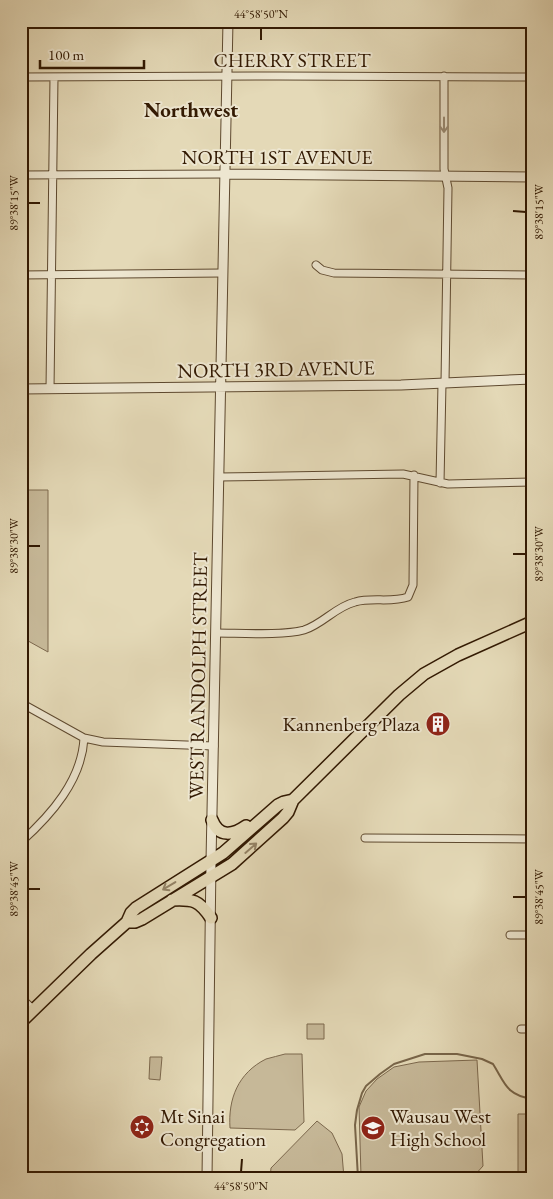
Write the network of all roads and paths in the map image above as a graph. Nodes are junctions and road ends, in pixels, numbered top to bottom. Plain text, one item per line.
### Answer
1 (228, 21) edge
2 (226, 76) junction
3 (444, 76) junction
4 (532, 76) edge
5 (21, 77) edge
6 (54, 77) junction
7 (224, 174) junction
8 (21, 175) edge
9 (53, 175) junction
10 (445, 176) junction
11 (532, 177) edge
12 (316, 265) dead end
13 (222, 273) junction
14 (52, 274) junction
15 (447, 274) junction
16 (21, 275) edge
17 (532, 275) edge
18 (532, 379) edge
19 (444, 383) junction
20 (221, 387) junction
21 (21, 389) edge
22 (50, 389) junction
23 (414, 475) junction
24 (219, 477) junction
25 (532, 482) edge
26 (440, 483) junction
27 (532, 622) edge
28 (216, 633) junction
29 (21, 703) edge
30 (84, 738) junction
31 (214, 746) junction
32 (293, 800) junction
33 (266, 816) junction
34 (212, 820) junction
35 (365, 838) dead end
36 (532, 839) edge
37 (21, 842) edge
38 (211, 861) junction
39 (211, 876) junction
40 (172, 900) junction
41 (211, 918) junction
42 (128, 922) junction
43 (510, 935) dead end
44 (532, 935) edge
45 (21, 998) edge
46 (34, 1010) junction
47 (21, 1022) edge
48 (521, 1029) dead end
49 (532, 1029) edge
50 (208, 1178) edge

1 - 2 street, WEST RANDOLPH STREET
2 - 3 street, CHERRY STREET
2 - 6 street, CHERRY STREET
2 - 7 street, WEST RANDOLPH STREET
3 - 4 street, CHERRY STREET
3 -> 10 street
5 - 6 street, CHERRY STREET
6 - 9 street
7 - 9 street, NORTH 1ST AVENUE
7 - 10 street, NORTH 1ST AVENUE
7 - 13 street, WEST RANDOLPH STREET
8 - 9 street, NORTH 1ST AVENUE
9 - 14 street
10 - 11 street, NORTH 1ST AVENUE
10 - 15 street
12 - 15 street
13 - 14 street
13 - 20 street, WEST RANDOLPH STREET
14 - 16 street
14 - 22 street
15 - 17 street
15 - 19 street
18 - 19 street, NORTH 3RD AVENUE
19 - 20 street, NORTH 3RD AVENUE
19 - 26 street
20 - 22 street, NORTH 3RD AVENUE
20 - 24 street, WEST RANDOLPH STREET
21 - 22 street, NORTH 3RD AVENUE
23 - 24 street
23 - 26 street
23 - 28 street
24 - 28 street, WEST RANDOLPH STREET
25 - 26 street
27 - 32 main road
28 - 31 street, WEST RANDOLPH STREET
29 - 30 street
30 - 31 street
30 - 37 street
31 - 34 street, WEST RANDOLPH STREET
32 - 33 main road
39 -> 32 main road
33 - 34 main road
33 - 38 main road
34 - 38 street, WEST RANDOLPH STREET
35 - 36 street
38 - 39 street, WEST RANDOLPH STREET
38 -> 42 main road
39 - 40 main road
39 - 41 street, WEST RANDOLPH STREET
40 - 41 main road
40 - 42 main road
41 - 50 street, WEST RANDOLPH STREET
42 - 46 main road
43 - 44 street
45 - 46 street
46 - 47 main road
48 - 49 street

